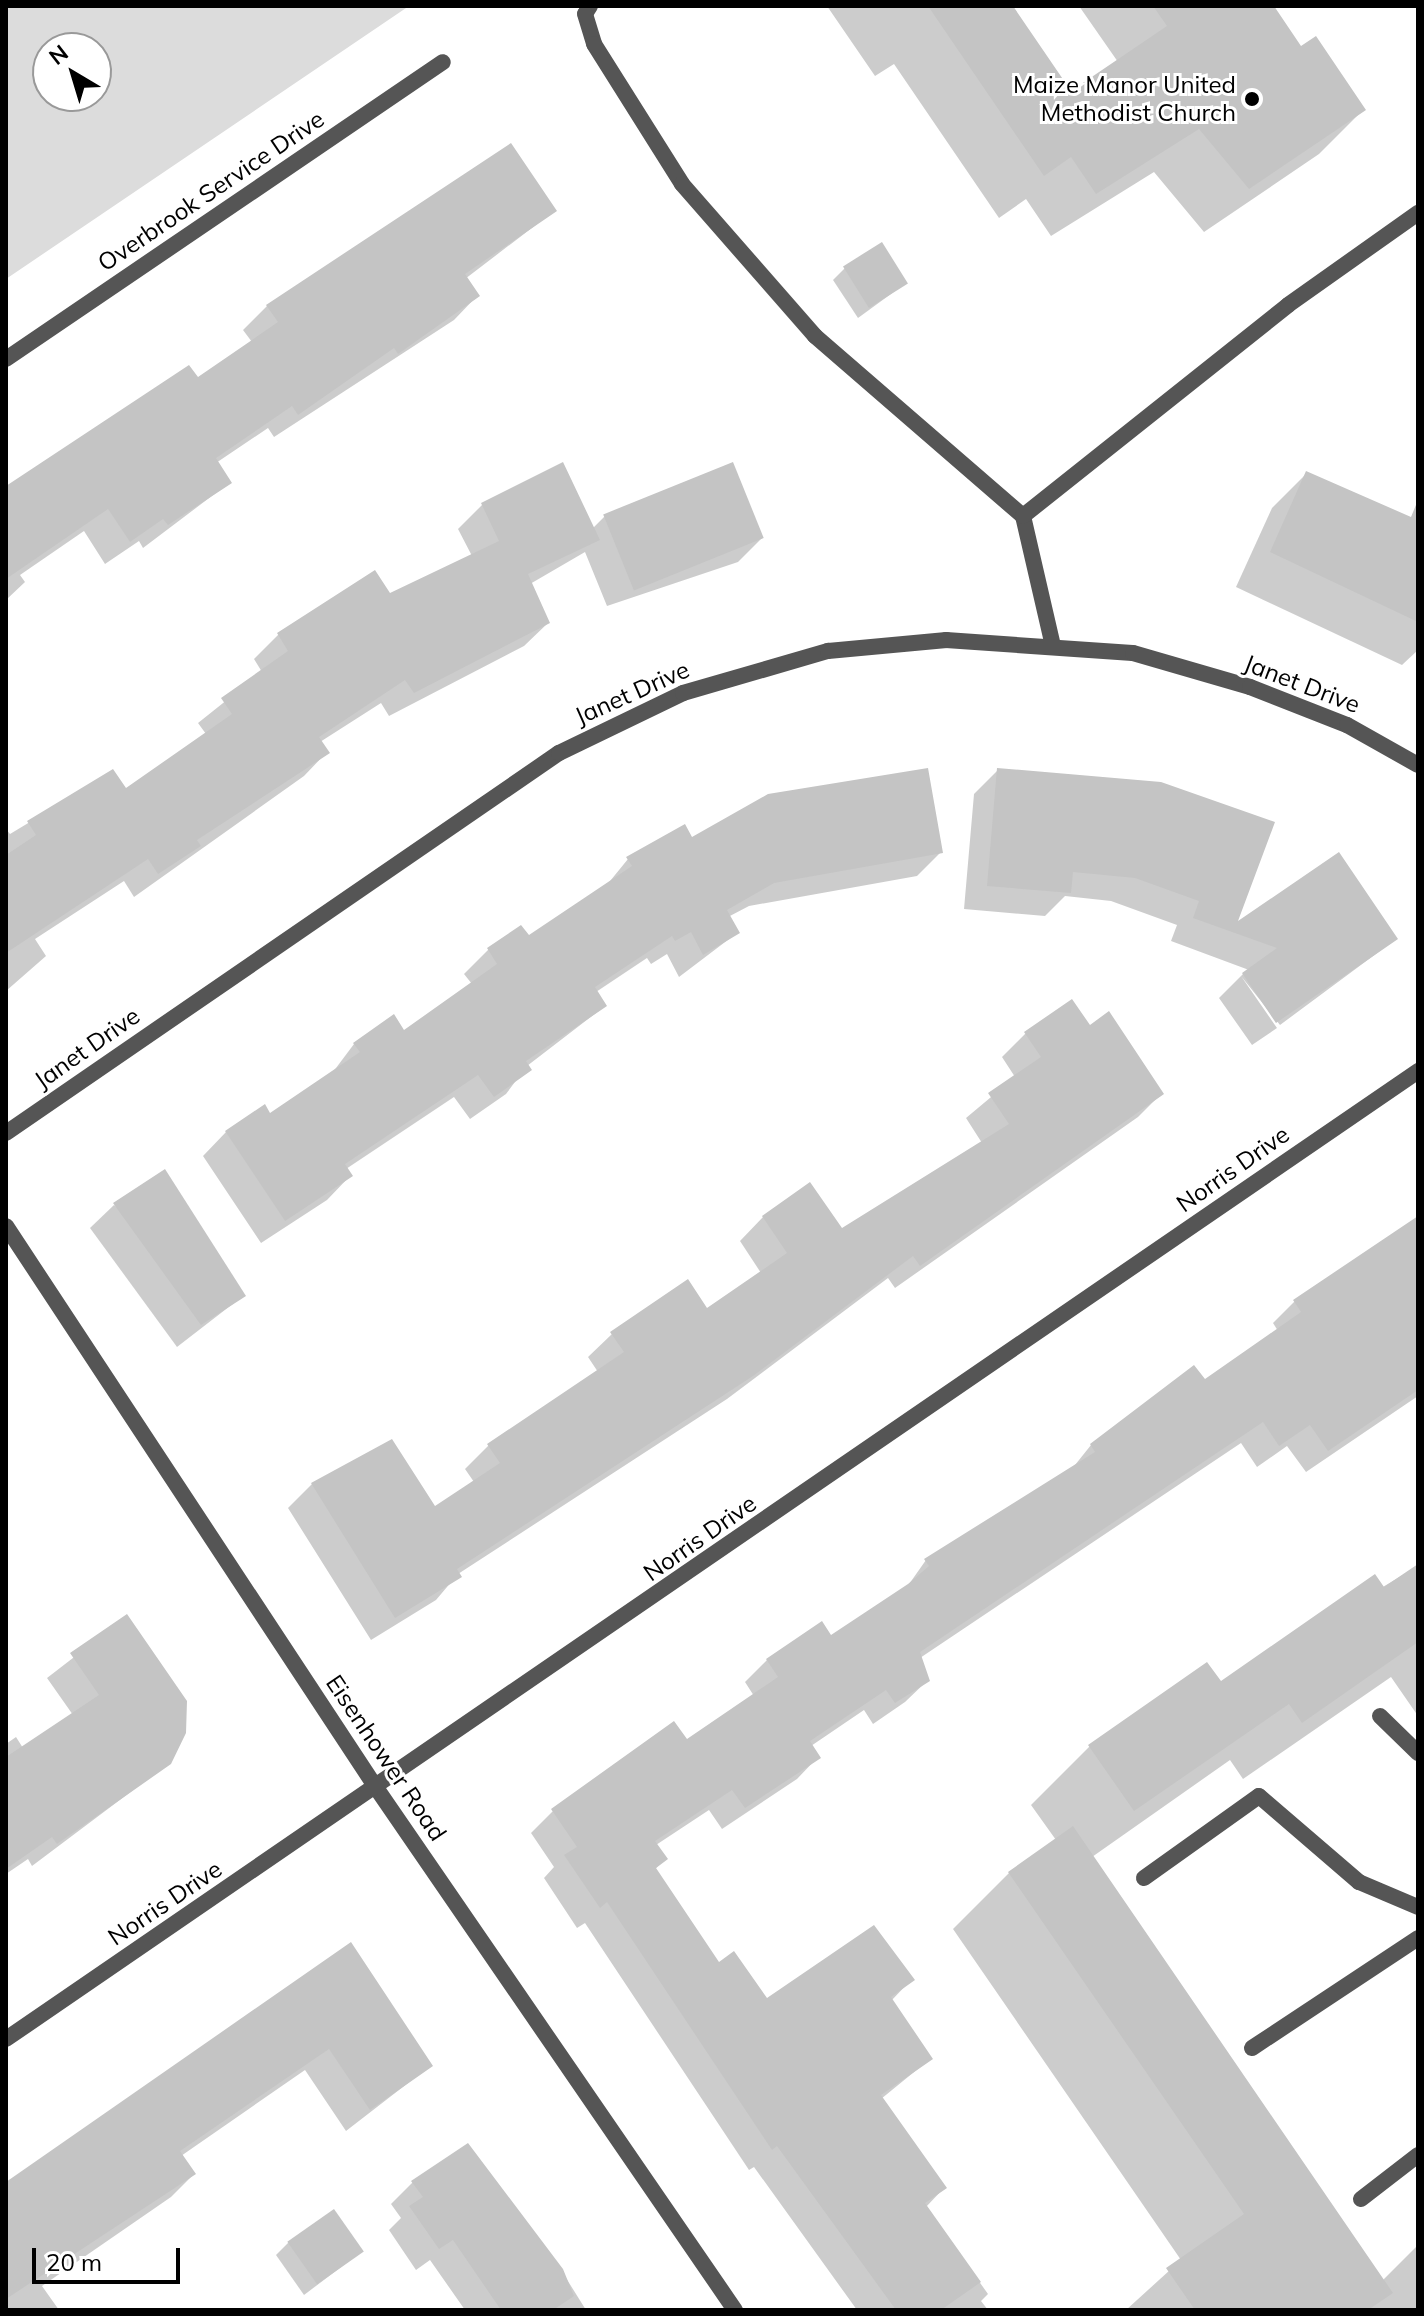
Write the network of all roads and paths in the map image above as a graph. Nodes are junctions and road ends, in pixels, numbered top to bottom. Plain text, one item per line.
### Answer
1 (590, 6) edge
2 (443, 62) dead end
3 (1418, 213) edge
4 (6, 359) edge
5 (1023, 516) junction
6 (1053, 646) junction
7 (1418, 765) edge
8 (1418, 1071) edge
9 (6, 1133) edge
10 (6, 1226) edge
11 (1380, 1716) dead end
12 (1418, 1753) edge
13 (377, 1789) junction
14 (1144, 1878) dead end
15 (1418, 1907) edge
16 (1418, 1938) edge
17 (6, 2039) edge
18 (1252, 2048) dead end
19 (1418, 2155) edge
20 (1361, 2199) dead end
21 (735, 2310) edge

1 - 5 street
2 - 4 street, Overbrook Service Drive
3 - 5 street
5 - 6 street
6 - 7 street, Janet Drive
6 - 9 street, Janet Drive
8 - 13 street, Norris Drive
10 - 13 street, Eisenhower Road
11 - 12 street
13 - 17 street, Norris Drive
13 - 21 street, Eisenhower Road
14 - 15 street
16 - 18 street
19 - 20 street

